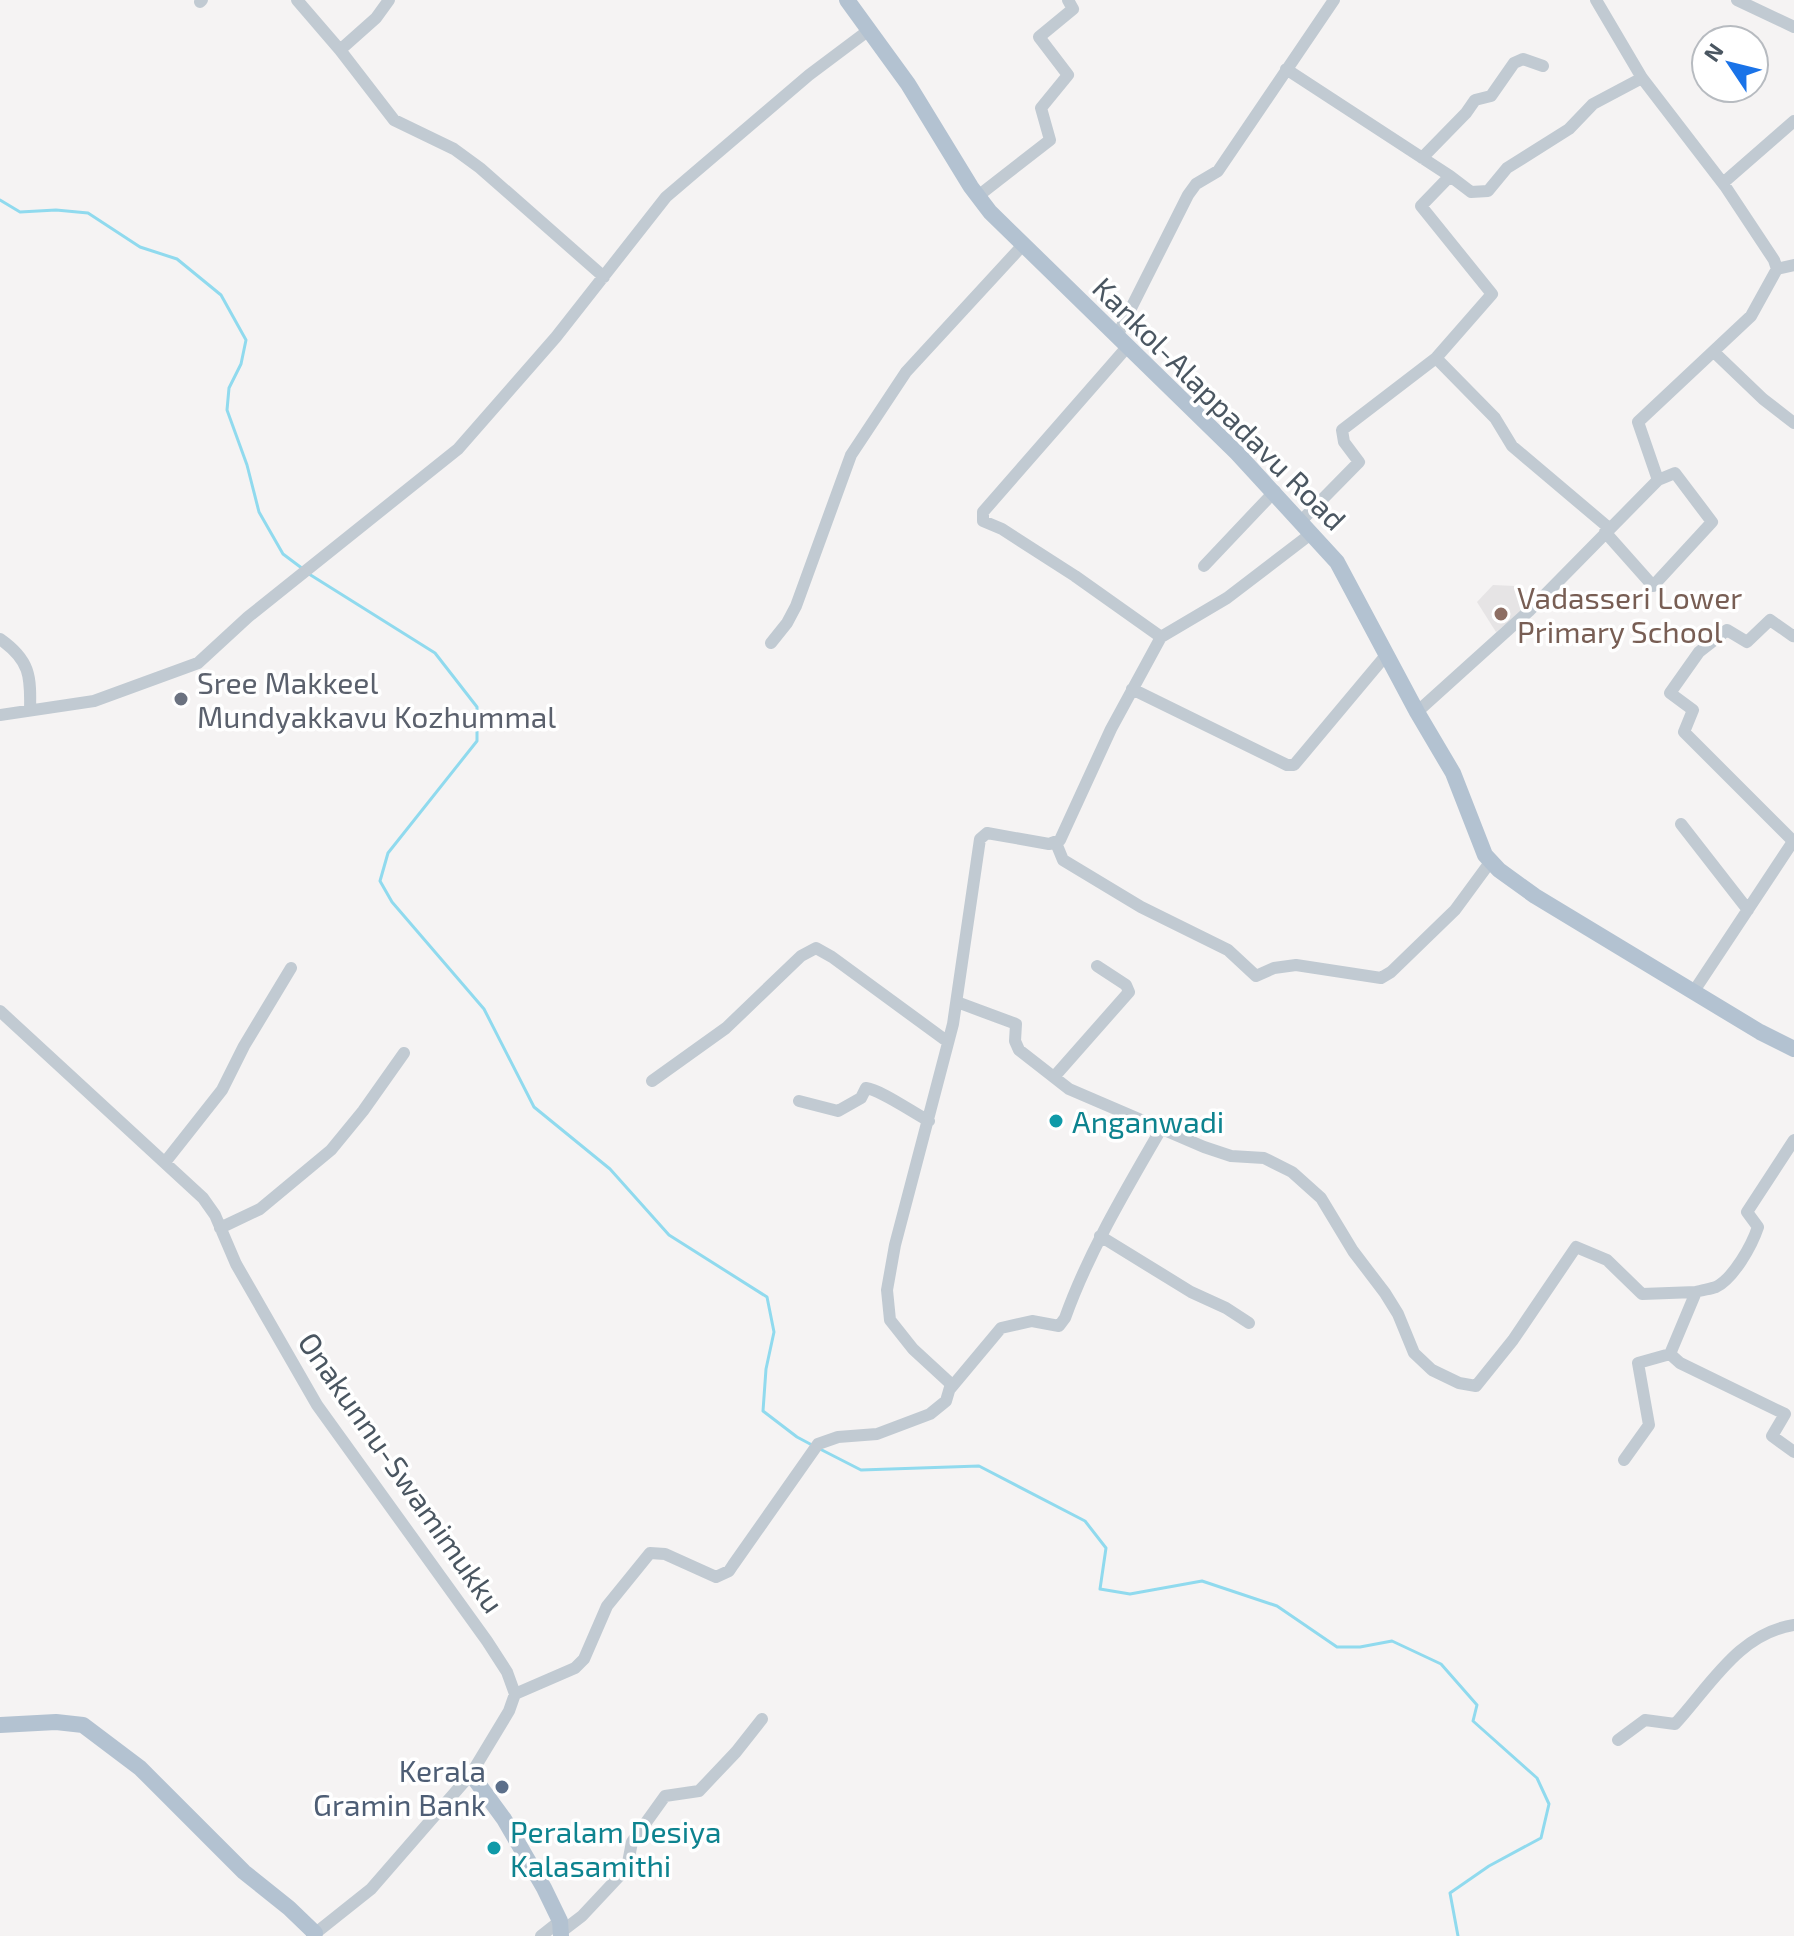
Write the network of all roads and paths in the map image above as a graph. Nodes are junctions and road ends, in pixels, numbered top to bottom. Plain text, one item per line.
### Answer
1 (297, 0) edge
2 (389, 0) edge
3 (847, 0) edge
4 (1068, 0) edge
5 (1334, 0) edge
6 (1596, 0) edge
7 (1737, 0) edge
8 (1794, 27) edge
9 (869, 30) junction
10 (340, 50) junction
11 (1543, 66) dead end
12 (1286, 69) junction
13 (1642, 78) junction
14 (1794, 121) edge
15 (1422, 158) junction
16 (1450, 176) junction
17 (1723, 183) junction
18 (978, 196) junction
19 (1022, 246) junction
20 (1794, 265) edge
21 (1777, 269) junction
22 (604, 277) junction
23 (1123, 341) junction
24 (1715, 353) junction
25 (1436, 358) junction
26 (1794, 423) edge
27 (1658, 480) junction
28 (1275, 491) junction
29 (1306, 527) junction
30 (1607, 530) junction
31 (1204, 566) dead end
32 (1794, 635) edge
33 (1161, 637) junction
34 (0, 639) edge
35 (771, 643) dead end
36 (1387, 654) junction
37 (1132, 689) junction
38 (30, 710) junction
39 (1417, 712) junction
40 (0, 715) edge
41 (1681, 824) dead end
42 (1794, 841) edge
43 (1056, 843) junction
44 (1491, 861) junction
45 (1748, 910) junction
46 (1097, 966) dead end
47 (291, 968) dead end
48 (1694, 991) junction
49 (957, 1002) junction
50 (0, 1011) edge
51 (948, 1042) junction
52 (1794, 1049) edge
53 (404, 1053) dead end
54 (1054, 1077) junction
55 (652, 1081) dead end
56 (799, 1101) dead end
57 (929, 1121) junction
58 (1161, 1129) junction
59 (1794, 1140) edge
60 (166, 1161) junction
61 (220, 1228) junction
62 (1100, 1236) junction
63 (1696, 1292) junction
64 (1249, 1323) dead end
65 (1670, 1354) junction
66 (950, 1389) junction
67 (1794, 1452) edge
68 (1624, 1460) dead end
69 (1794, 1625) edge
70 (515, 1694) junction
71 (762, 1719) dead end
72 (0, 1725) edge
73 (1618, 1740) dead end
74 (471, 1774) junction
75 (560, 1930) edge
76 (313, 1935) edge
77 (541, 1936) edge

1 - 10 street
2 - 10 street
3 - 9 main road, Kankol-Alappadavu Road
4 - 18 street
5 - 12 street
6 - 13 street
7 - 8 street
9 - 18 main road, Kankol-Alappadavu Road
9 - 22 street
10 - 22 street
11 - 15 street
12 - 15 street
12 - 23 street
13 - 16 street
13 - 17 street
14 - 17 street
15 - 16 street
16 - 25 street
17 - 21 street
18 - 19 main road, Kankol-Alappadavu Road
19 - 23 main road, Kankol-Alappadavu Road
19 - 35 street
20 - 21 street
21 - 24 street
22 - 38 street
23 - 28 main road, Kankol-Alappadavu Road
23 - 33 street
24 - 26 street
24 - 27 street
25 - 29 street
25 - 30 street
27 - 30 street
27 - 30 street
28 - 29 main road, Kankol-Alappadavu Road
28 - 31 street
29 - 33 street
29 - 36 main road, Kankol-Alappadavu Road
30 - 39 street
32 - 42 street
33 - 37 street
34 - 38 street
36 - 37 street
36 - 39 main road, Kankol-Alappadavu Road
37 - 43 street
38 - 40 street
39 - 44 main road, Kankol-Alappadavu Road
41 - 45 street
42 - 45 street
43 - 44 street
43 - 49 street
44 - 48 main road, Kankol-Alappadavu Road
45 - 48 street
46 - 54 street
47 - 60 street
48 - 52 main road, Kankol-Alappadavu Road
49 - 51 street
49 - 54 street
50 - 60 street, Onakunnu-Swamimukku
51 - 55 street
51 - 57 street
53 - 61 street
54 - 58 street
56 - 57 street
57 - 66 street
58 - 62 street
58 - 63 street
59 - 63 street
60 - 61 street, Onakunnu-Swamimukku
61 - 70 street, Onakunnu-Swamimukku
62 - 64 street
62 - 66 street
63 - 65 street
65 - 67 street
65 - 68 street
66 - 70 street
69 - 73 street
70 - 74 street
71 - 75 street
72 - 76 main road
74 - 75 main road
74 - 76 street
75 - 77 street

